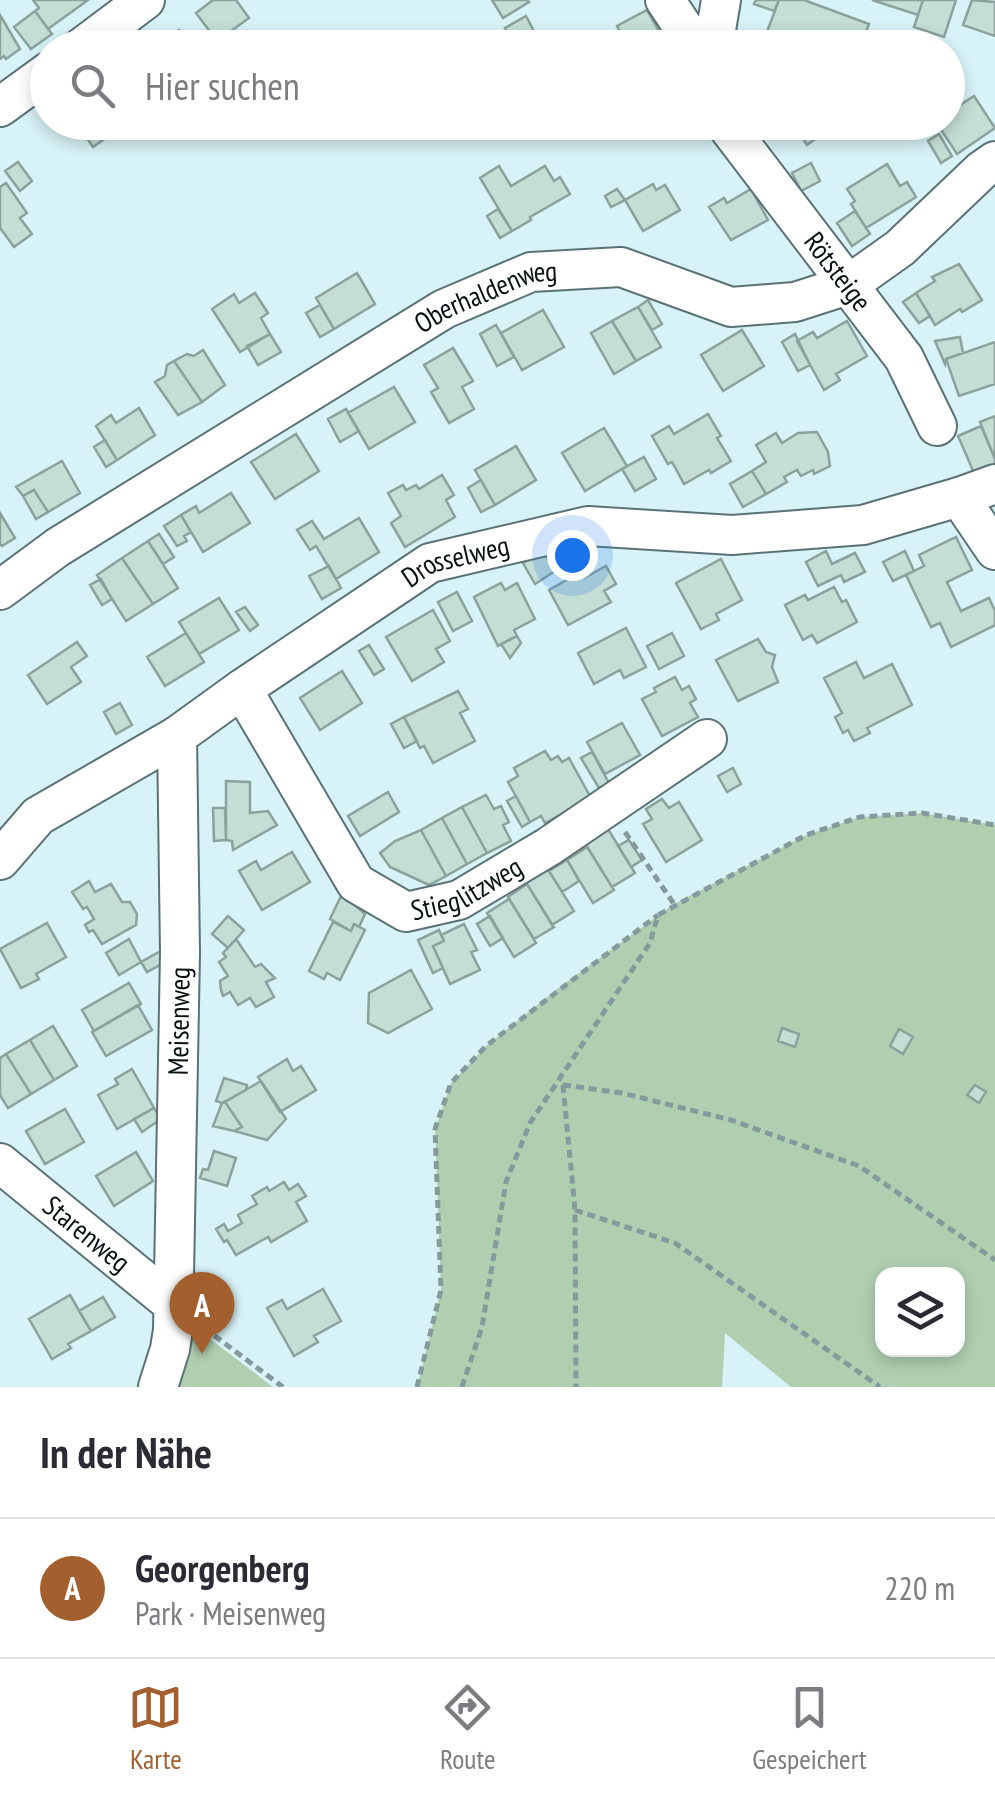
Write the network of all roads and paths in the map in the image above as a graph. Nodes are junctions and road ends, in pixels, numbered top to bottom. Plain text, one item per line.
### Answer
1 (145, 0) edge
2 (665, 0) edge
3 (721, 0) edge
4 (105, 30) edge
5 (685, 30) edge
6 (716, 30) edge
7 (30, 85) edge
8 (0, 107) edge
9 (738, 140) edge
10 (995, 161) edge
11 (848, 284) junction
12 (937, 426) dead end
13 (995, 484) edge
14 (959, 497) junction
15 (995, 550) edge
16 (0, 590) edge
17 (242, 689) junction
18 (177, 736) junction
19 (707, 740) dead end
20 (608, 806) junction
21 (995, 825) edge
22 (0, 860) edge
23 (674, 904) junction
24 (658, 914) junction
25 (562, 1077) junction
26 (563, 1085) junction
27 (0, 1163) edge
28 (574, 1210) junction
29 (995, 1260) edge
30 (174, 1305) junction
31 (158, 1387) edge
32 (283, 1387) edge
33 (418, 1387) edge
34 (462, 1387) edge
35 (576, 1387) edge
36 (880, 1387) edge

1 - 4 street
2 - 5 street
3 - 6 street
7 - 8 street
9 - 11 street, Rötsteige
10 - 11 street, Oberhaldenweg
11 - 12 street, Rötsteige
11 - 16 street, Oberhaldenweg
13 - 14 street, Drosselweg
14 - 15 street
14 - 17 street, Drosselweg
17 - 18 street, Drosselweg
17 - 20 street, Stieglitzweg
18 - 22 street, Drosselweg
18 - 30 street, Meisenweg
19 - 20 street, Stieglitzweg
20 - 23 path
21 - 23 path
23 - 24 path
24 - 25 path
24 - 33 path
25 - 26 path
25 - 34 path
26 - 28 path
26 - 29 path
27 - 30 street, Starenweg
28 - 35 path
28 - 36 path
30 - 31 street, Meisenweg
30 - 32 path

